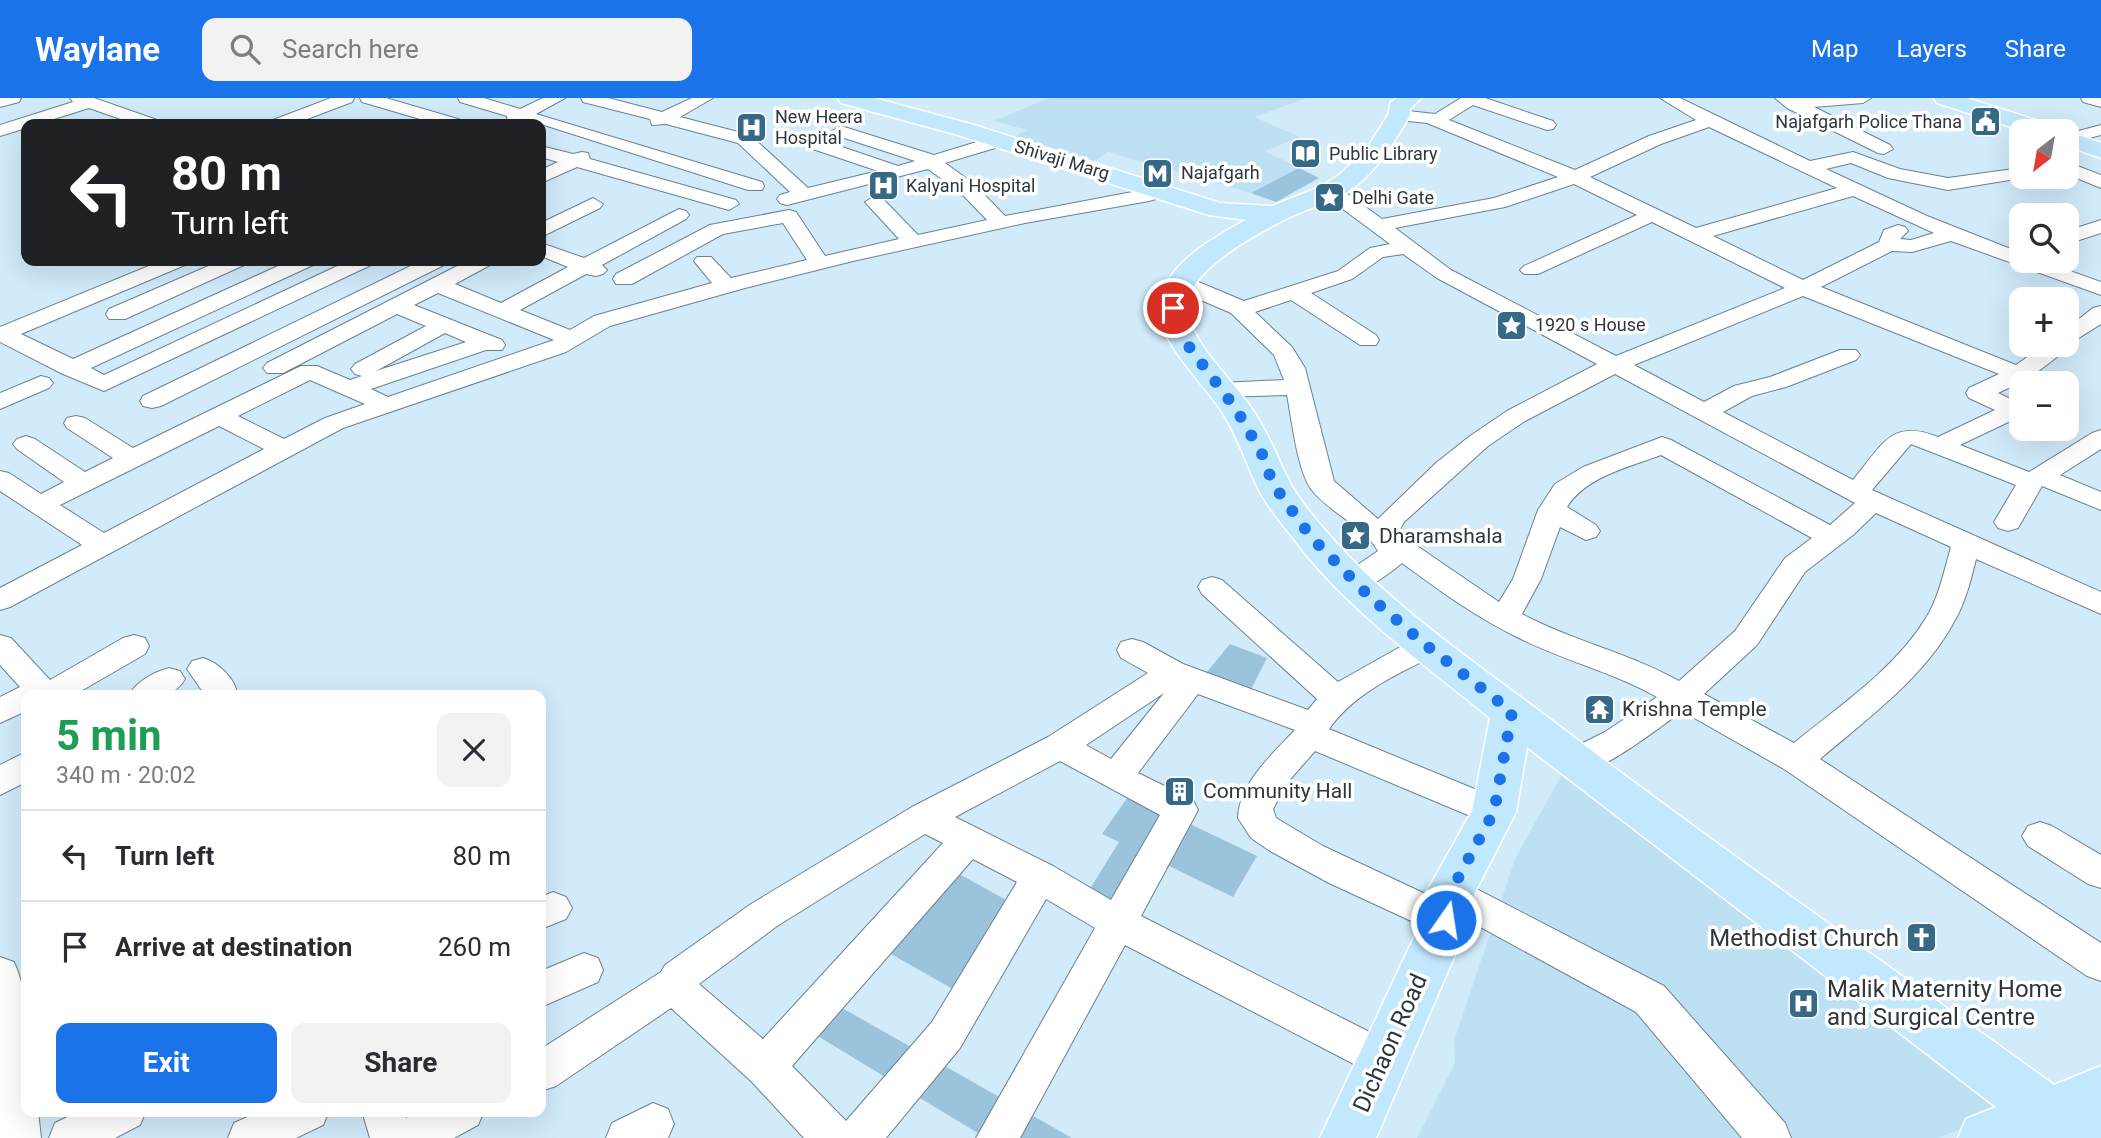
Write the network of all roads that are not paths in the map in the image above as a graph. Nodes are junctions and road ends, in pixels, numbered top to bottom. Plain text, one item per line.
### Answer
1 (13, 98) edge
2 (346, 98) edge
3 (368, 98) edge
4 (470, 98) edge
5 (557, 98) edge
6 (589, 98) edge
7 (705, 98) edge
8 (820, 98) edge
9 (1472, 98) edge
10 (1668, 98) edge
11 (1863, 98) edge
12 (1945, 98) edge
13 (1959, 98) edge
14 (2089, 98) edge
15 (84, 100) edge
16 (1787, 101) edge
17 (0, 102) edge
18 (2101, 102) edge
19 (858, 103) edge
20 (1405, 107) edge
21 (522, 115) junction
22 (428, 116) junction
23 (665, 118) junction
24 (33, 119) edge
25 (137, 119) edge
26 (296, 119) edge
27 (421, 119) edge
28 (438, 119) edge
29 (513, 119) edge
30 (535, 119) edge
31 (2009, 119) edge
32 (2016, 119) edge
33 (1434, 120) junction
34 (1710, 121) junction
35 (546, 122) edge
36 (21, 123) edge
37 (1547, 125) dead end
38 (2101, 130) edge
39 (0, 131) edge
40 (841, 131) dead end
41 (795, 137) dead end
42 (2079, 140) edge
43 (21, 141) edge
44 (992, 142) junction
45 (612, 143) junction
46 (546, 152) edge
47 (1853, 157) junction
48 (574, 161) junction
49 (932, 161) junction
50 (1808, 167) junction
51 (898, 172) junction
52 (2079, 172) edge
53 (546, 175) edge
54 (2009, 176) edge
55 (1575, 177) junction
56 (2101, 182) edge
57 (755, 186) dead end
58 (1854, 189) junction
59 (1331, 191) junction
60 (1152, 192) junction
61 (804, 195) junction
62 (779, 201) dead end
63 (875, 202) dead end
64 (593, 204) dead end
65 (729, 204) dead end
66 (1275, 214) junction
67 (1654, 214) junction
68 (680, 215) dead end
69 (1920, 220) junction
70 (1001, 223) junction
71 (1376, 226) junction
72 (2101, 226) edge
73 (546, 228) edge
74 (1239, 234) junction
75 (1952, 234) junction
76 (2079, 234) edge
77 (1694, 235) junction
78 (914, 242) junction
79 (1889, 245) junction
80 (1405, 247) junction
81 (546, 251) edge
82 (2009, 253) edge
83 (704, 261) dead end
84 (819, 263) junction
85 (165, 266) edge
86 (187, 266) edge
87 (226, 266) edge
88 (295, 266) edge
89 (353, 266) edge
90 (427, 266) edge
91 (473, 266) edge
92 (584, 266) junction
93 (1531, 270) dead end
94 (2061, 273) edge
95 (205, 275) junction
96 (624, 279) junction
97 (1181, 283) junction
98 (436, 284) junction
99 (726, 286) junction
100 (1803, 288) junction
101 (2101, 289) edge
102 (238, 292) junction
103 (1294, 292) junction
104 (679, 299) junction
105 (397, 306) junction
106 (1240, 309) junction
107 (502, 311) junction
108 (2101, 313) edge
109 (117, 314) dead end
110 (444, 325) junction
111 (2079, 329) edge
112 (2, 335) edge
113 (572, 339) junction
114 (1368, 340) dead end
115 (487, 342) junction
116 (1848, 355) dead end
117 (2048, 357) edge
118 (526, 358) junction
119 (1614, 365) junction
120 (71, 369) junction
121 (2012, 371) edge
122 (2036, 371) edge
123 (117, 378) junction
124 (41, 383) dead end
125 (2009, 384) edge
126 (344, 385) junction
127 (1299, 387) junction
128 (1221, 390) junction
129 (152, 401) junction
130 (0, 402) edge
131 (386, 404) junction
132 (2009, 407) edge
133 (1704, 412) junction
134 (2009, 413) edge
135 (217, 415) junction
136 (76, 424) dead end
137 (2101, 438) edge
138 (26, 444) dead end
139 (1941, 445) junction
140 (283, 449) junction
141 (131, 458) junction
142 (0, 479) edge
143 (2036, 479) junction
144 (83, 483) junction
145 (1864, 496) junction
146 (2101, 502) edge
147 (39, 505) junction
148 (1552, 510) junction
149 (2008, 522) dead end
150 (1586, 531) dead end
151 (1384, 536) junction
152 (1831, 537) junction
153 (1966, 544) junction
154 (102, 545) junction
155 (1353, 582) junction
156 (1212, 587) dead end
157 (6, 588) edge
158 (2101, 604) edge
159 (1504, 619) junction
160 (0, 646) edge
161 (134, 646) dead end
162 (1427, 646) junction
163 (1132, 650) dead end
164 (203, 669) dead end
165 (1182, 676) junction
166 (36, 690) edge
167 (47, 690) edge
168 (221, 690) edge
169 (1683, 695) junction
170 (1338, 700) junction
171 (21, 702) edge
172 (0, 711) edge
173 (1512, 712) junction
174 (1312, 730) junction
175 (1060, 746) junction
176 (1796, 760) junction
177 (1575, 762) junction
178 (21, 768) edge
179 (1116, 777) junction
180 (0, 782) edge
181 (1494, 812) junction
182 (923, 817) junction
183 (2040, 836) dead end
184 (968, 840) junction
185 (2101, 873) edge
186 (1040, 877) junction
187 (1448, 906) junction
188 (1116, 922) junction
189 (2101, 964) edge
190 (584, 970) dead end
191 (0, 974) edge
192 (675, 984) junction
193 (546, 988) edge
194 (11, 1017) edge
195 (1383, 1059) junction
196 (765, 1068) junction
197 (546, 1069) edge
198 (2101, 1092) edge
199 (113, 1117) edge
200 (295, 1117) edge
201 (385, 1117) edge
202 (451, 1117) edge
203 (2074, 1129) edge
204 (2101, 1133) edge
205 (20, 1138) edge
206 (70, 1138) edge
207 (249, 1138) edge
208 (391, 1138) edge
209 (411, 1138) edge
210 (833, 1138) edge
211 (859, 1138) edge
212 (997, 1138) edge
213 (1348, 1138) edge
214 (1770, 1138) edge
215 (1986, 1138) edge

1 - 17 street
2 - 26 street
3 - 22 street
4 - 21 street
4 - 22 street
5 - 21 street
6 - 23 street
7 - 23 street
8 - 19 main road, Shivaji Marg
9 - 33 street
9 - 37 street
10 - 34 street
11 - 16 street
12 - 31 main road
13 - 32 main road
14 - 18 street
15 - 24 street
15 - 25 street
16 - 47 street
19 - 44 main road, Shivaji Marg
20 - 33 street
20 - 59 main road
21 - 29 street
21 - 30 street
22 - 27 street
22 - 28 street
23 - 45 street
23 - 61 street
33 - 55 street
34 - 50 street
34 - 55 street
35 - 45 street
36 - 39 street
38 - 42 street
39 - 43 street
40 - 49 street
41 - 51 street
44 - 49 street
44 - 60 main road, Shivaji Marg
45 - 48 street
45 - 57 street
46 - 48 street
47 - 50 street
47 - 54 street
48 - 53 street
48 - 65 street
49 - 51 street
49 - 70 street
50 - 58 street
51 - 61 street
52 - 56 street
55 - 67 street
55 - 71 street
58 - 69 street
58 - 77 street
59 - 66 main road
59 - 71 street
60 - 66 main road, Shivaji Marg
60 - 70 street
60 - 74 main road, Shivaji Marg
61 - 62 street
63 - 78 street
64 - 73 street
66 - 74 main road
67 - 77 street
67 - 93 street
68 - 92 street
69 - 75 street
69 - 79 street
70 - 78 street
71 - 80 street
72 - 76 street
74 - 97 main road
75 - 79 street
75 - 82 street
77 - 100 street
78 - 84 street
79 - 100 street
80 - 103 street
80 - 119 street
81 - 92 street
83 - 99 street
84 - 96 street
84 - 99 street
85 - 112 street
86 - 95 street
87 - 95 street
88 - 102 street
89 - 123 street
90 - 129 street
91 - 98 street
92 - 96 street
92 - 107 street
94 - 101 street
95 - 102 street
95 - 109 street
96 - 104 street
97 - 106 street
97 - 128 main road
98 - 105 street
98 - 107 street
99 - 104 street
100 - 119 street
100 - 121 street
102 - 120 street
103 - 106 street
103 - 114 street
104 - 113 street
105 - 110 street
105 - 129 street
106 - 127 street
107 - 113 street
108 - 111 street
110 - 115 street
110 - 126 street
112 - 120 street
113 - 118 street
115 - 118 street
115 - 126 street
116 - 133 street
117 - 122 street
118 - 131 street
119 - 133 street
119 - 151 street
120 - 123 street
123 - 129 street
124 - 130 street
125 - 132 street
126 - 131 street
126 - 135 street
127 - 128 street
127 - 151 street
128 - 155 main road
131 - 140 street
133 - 145 street
134 - 139 street
135 - 140 street
135 - 141 street
136 - 141 street
137 - 143 street
138 - 144 street
139 - 143 street
139 - 145 street
140 - 154 street
141 - 144 street
142 - 147 street
143 - 146 street
143 - 149 street
144 - 147 street
145 - 152 street
145 - 153 street
147 - 154 street
148 - 150 street
148 - 152 street
148 - 159 street
151 - 155 street
151 - 159 street
152 - 169 street
153 - 158 street
153 - 176 street
154 - 157 street
155 - 162 main road
156 - 170 street
159 - 169 street
160 - 166 street
161 - 167 street
162 - 170 street
162 - 173 main road
163 - 165 street
164 - 168 street
165 - 174 street
165 - 175 street
165 - 179 street
169 - 176 street
169 - 177 street
170 - 174 street
171 - 172 street
173 - 177 main road
173 - 181 main road, Dichaon Road
174 - 181 street
174 - 187 street
175 - 179 street
175 - 182 street
176 - 189 street
177 - 203 main road
178 - 180 street
179 - 188 street
181 - 187 main road, Dichaon Road
182 - 184 street
182 - 192 street
183 - 185 street
184 - 186 street
184 - 196 street
186 - 188 street
186 - 211 street
187 - 195 main road, Dichaon Road
187 - 214 street
188 - 195 street
188 - 212 street
190 - 193 street
191 - 194 street
192 - 196 street
192 - 197 street
194 - 205 street
195 - 213 main road, Dichaon Road
196 - 210 street
198 - 203 main road
199 - 206 street
200 - 207 street
201 - 208 street
202 - 209 street
203 - 204 main road
203 - 215 main road

